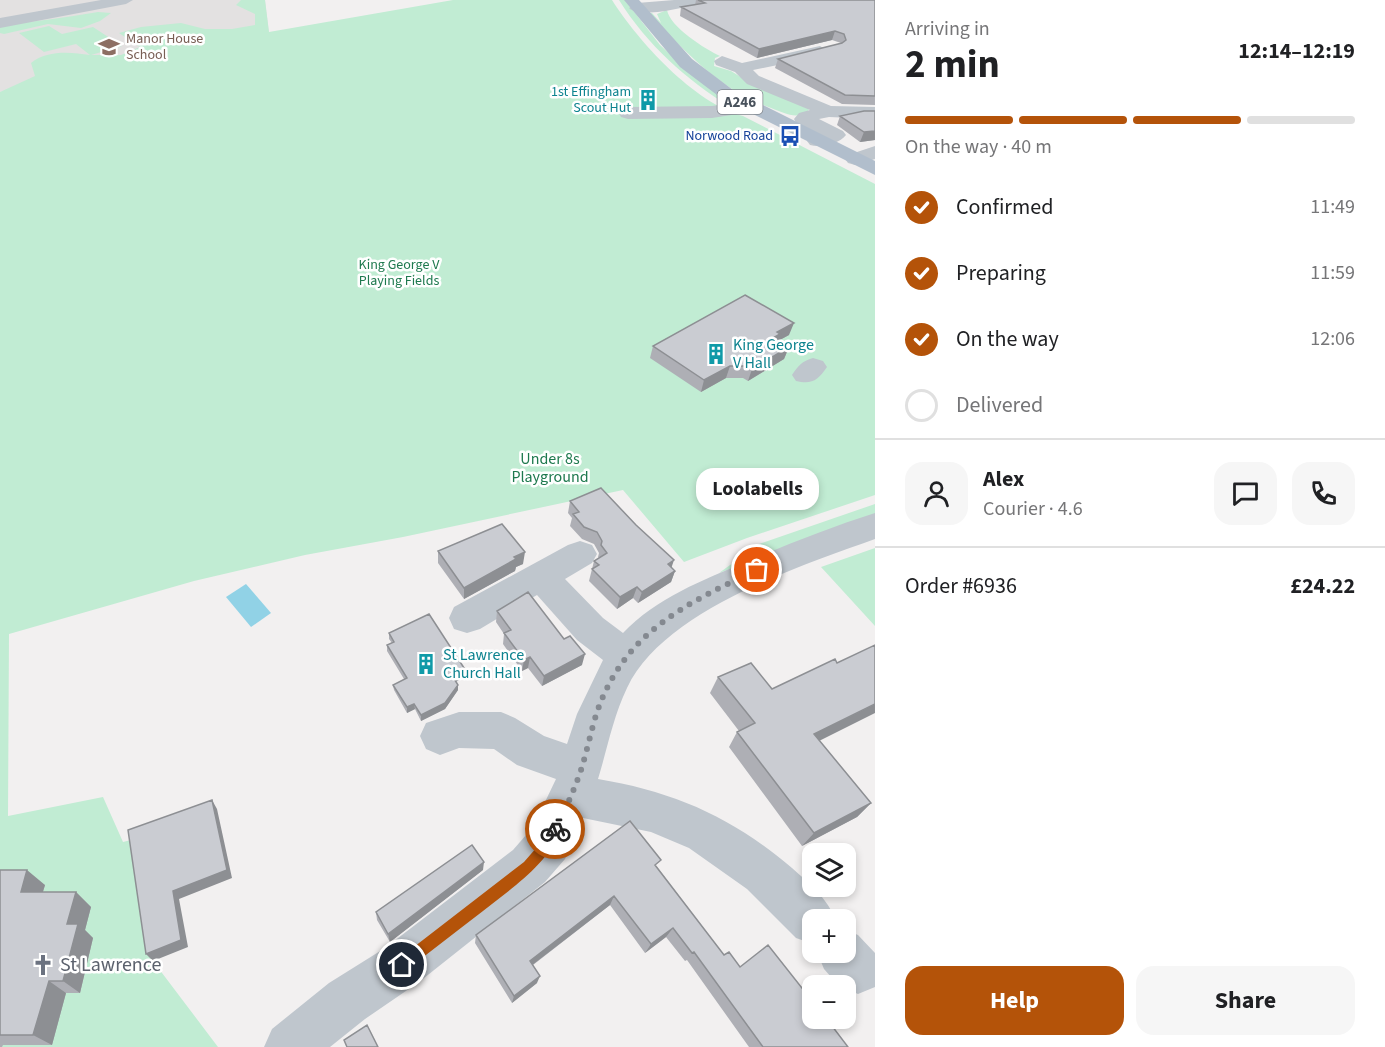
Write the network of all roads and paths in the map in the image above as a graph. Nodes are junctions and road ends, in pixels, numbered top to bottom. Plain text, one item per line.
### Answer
1 (126, 0) edge
2 (696, 0) edge
3 (634, 4) edge
4 (0, 23) edge
5 (829, 45) edge
6 (722, 61) dead end
7 (741, 68) junction
8 (680, 103) dead end
9 (750, 107) junction
10 (828, 111) junction
11 (628, 112) dead end
12 (712, 112) junction
13 (870, 121) edge
14 (794, 122) junction
15 (836, 135) junction
16 (817, 141) junction
17 (875, 152) edge
18 (855, 159) junction
19 (875, 169) edge
20 (875, 526) edge
21 (580, 554) dead end
22 (542, 577) junction
23 (467, 618) dead end
24 (626, 656) junction
25 (440, 736) dead end
26 (577, 782) junction
27 (802, 910) edge
28 (290, 1047) edge

1 - 4 street
2 - 3 street
3 - 9 main road, A246
5 - 7 street
6 - 7 street
7 - 10 street
8 - 12 street
9 - 12 street
9 - 14 main road, A246
10 - 13 street
10 - 14 street
11 - 12 street
13 - 15 street
14 - 15 street
14 - 16 main road, A246
15 - 16 street
16 - 18 main road, A246
17 - 18 street
18 - 19 main road, A246
20 - 24 street
21 - 22 street
22 - 23 street
22 - 24 street
24 - 26 street
25 - 26 street
26 - 27 street
26 - 28 street

